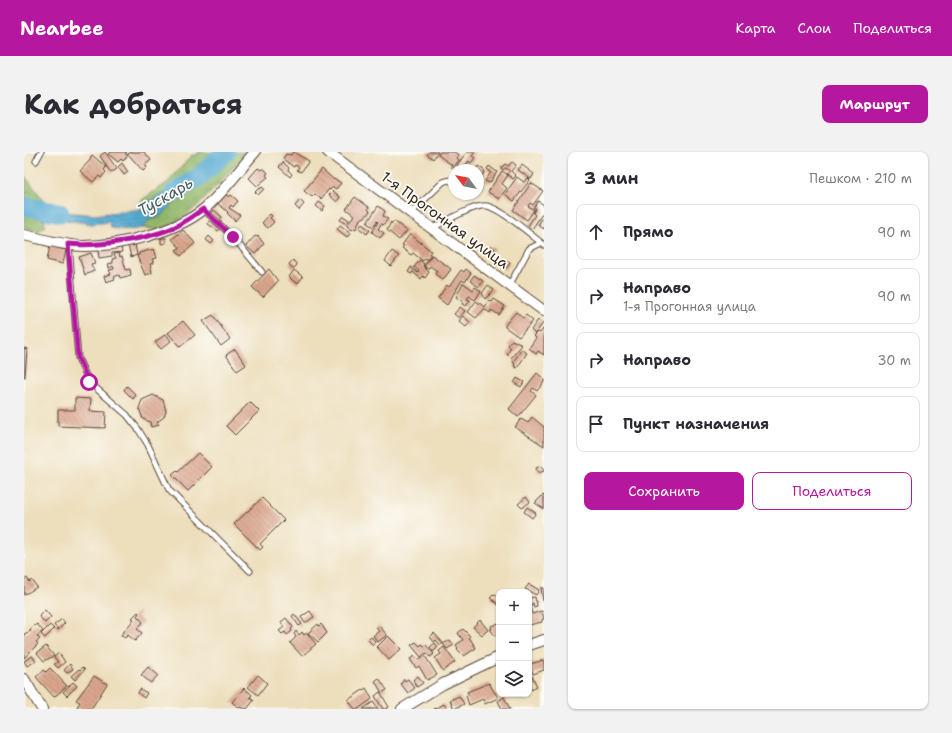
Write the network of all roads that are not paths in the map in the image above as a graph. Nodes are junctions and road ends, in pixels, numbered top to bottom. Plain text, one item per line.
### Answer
1 (41, 152) edge
2 (255, 152) edge
3 (328, 152) edge
4 (36, 161) dead end
5 (448, 180) edge
6 (203, 209) junction
7 (410, 214) junction
8 (430, 229) junction
9 (24, 235) edge
10 (68, 244) junction
11 (542, 244) edge
12 (262, 272) dead end
13 (509, 286) junction
14 (543, 308) edge
15 (250, 571) dead end
16 (544, 640) edge
17 (532, 643) edge
18 (496, 658) edge
19 (24, 679) edge
20 (42, 709) edge
21 (402, 709) edge

1 - 4 lane
2 - 6 street
3 - 7 street, 1-я Прогонная улица
5 - 7 lane
6 - 10 street
6 - 12 lane
7 - 8 street, 1-я Прогонная улица
8 - 11 lane
8 - 13 street, 1-я Прогонная улица
9 - 10 street
10 - 15 lane
11 - 13 lane
13 - 14 street, 1-я Прогонная улица
16 - 17 street
18 - 21 street
19 - 20 street

